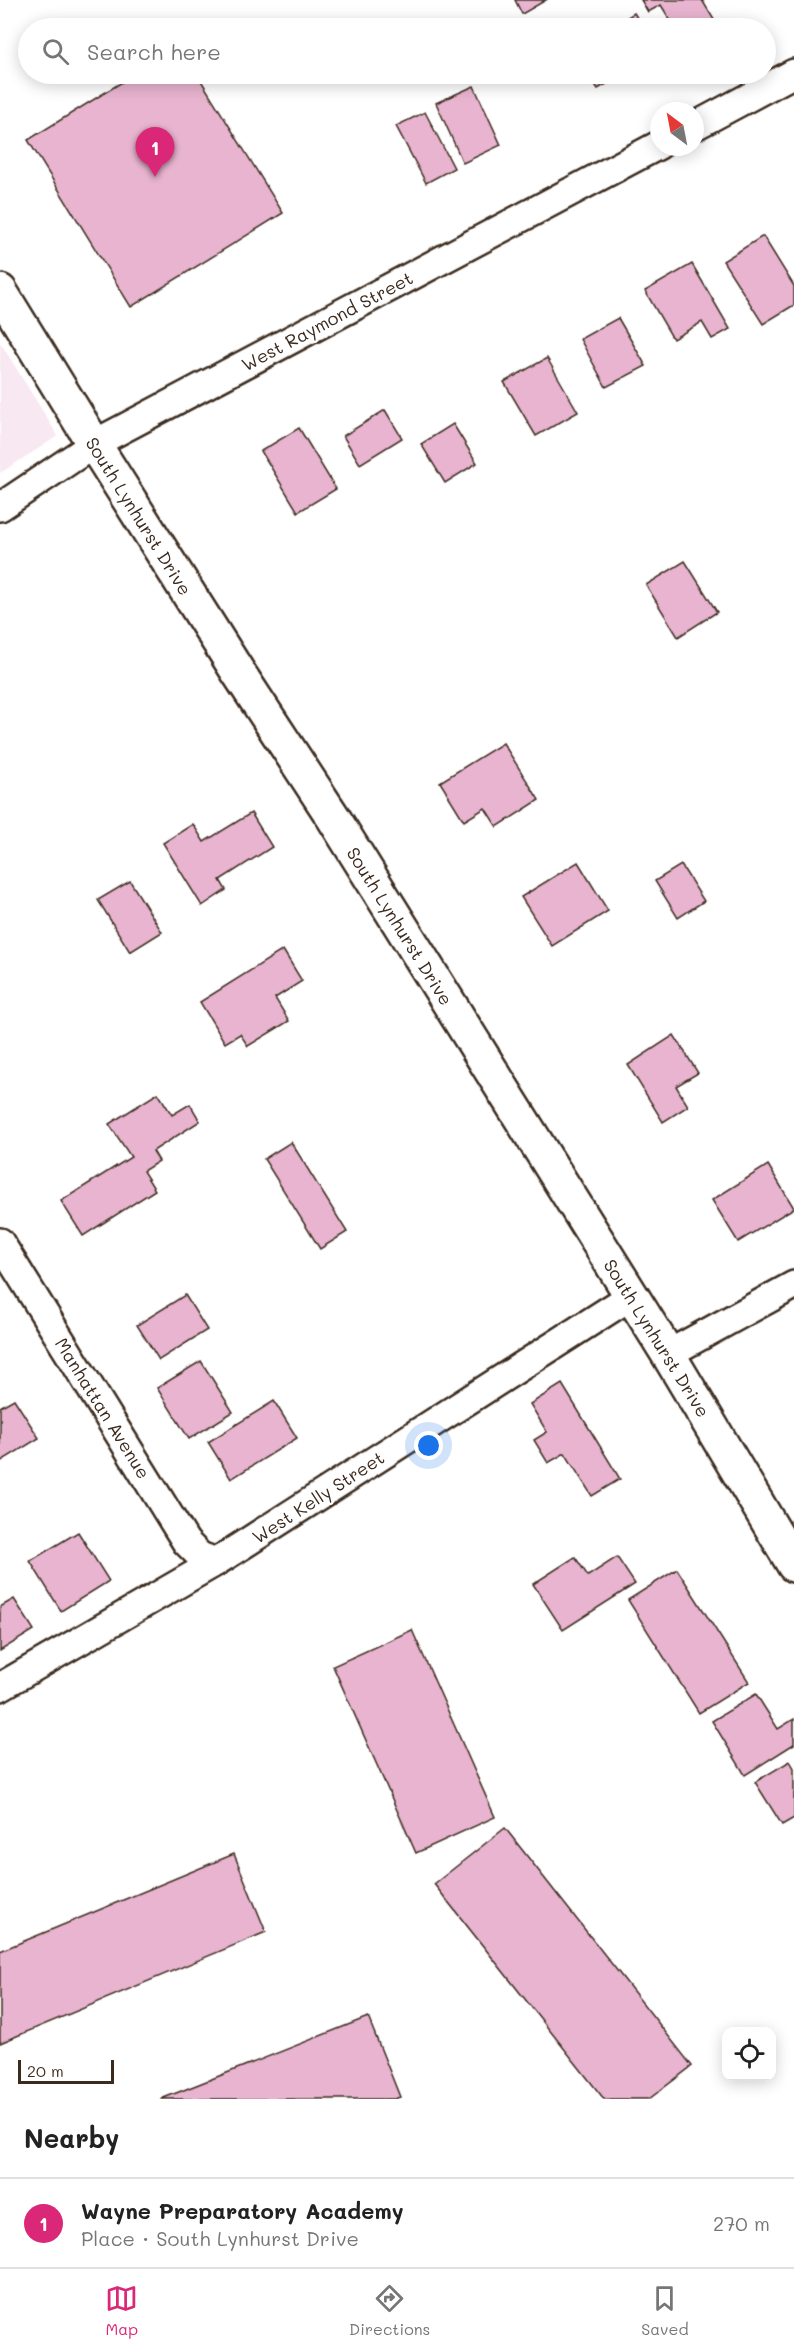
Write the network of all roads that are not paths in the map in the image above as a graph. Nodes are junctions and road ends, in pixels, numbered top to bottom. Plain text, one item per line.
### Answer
1 (794, 74) edge
2 (776, 83) edge
3 (775, 84) edge
4 (704, 121) edge
5 (650, 150) edge
6 (0, 291) edge
7 (94, 444) junction
8 (0, 507) edge
9 (0, 1242) edge
10 (794, 1285) edge
11 (631, 1296) junction
12 (668, 1354) junction
13 (216, 1562) junction
14 (794, 1565) edge
15 (0, 1687) edge

1 - 2 street
3 - 4 street
5 - 7 street, West Raymond Street
6 - 7 main road, South Lynhurst Drive
7 - 8 street, West Raymond Street
7 - 11 main road, South Lynhurst Drive
9 - 13 street, Manhattan Avenue
10 - 12 street
11 - 12 main road, South Lynhurst Drive
11 - 13 street, West Kelly Street
12 - 14 main road, South Lynhurst Drive
13 - 15 street, West Kelly Street

